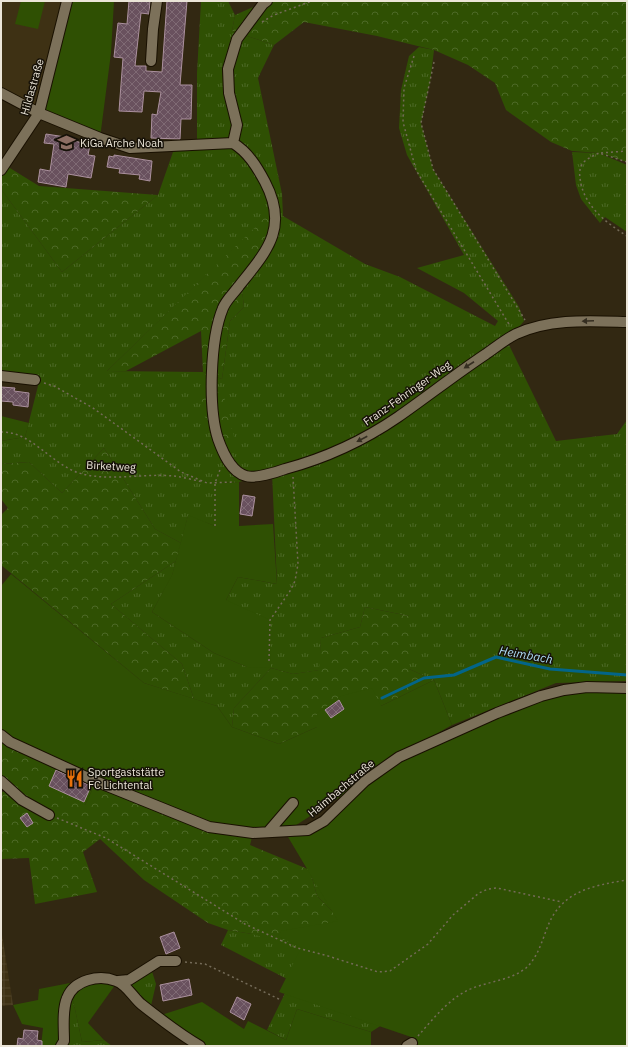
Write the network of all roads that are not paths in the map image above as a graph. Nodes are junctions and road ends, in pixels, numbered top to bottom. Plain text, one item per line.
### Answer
1 (67, 1) edge
2 (157, 1) edge
3 (267, 1) edge
4 (151, 61) dead end
5 (1, 93) edge
6 (39, 113) junction
7 (233, 143) junction
8 (1, 170) edge
9 (627, 322) edge
10 (1, 376) edge
11 (35, 380) road end
12 (627, 688) edge
13 (1, 735) edge
14 (1, 781) edge
15 (293, 803) dead end
16 (50, 815) road end
17 (268, 832) junction
18 (176, 961) road end
19 (118, 981) junction
20 (62, 1046) edge
21 (200, 1046) edge

1 - 6 street, Hildastraße
2 - 4 street
3 - 7 street
5 - 6 street
6 - 7 street
6 - 8 street, Hildastraße
9 -> 7 street, Franz-Fehringer-Weg
10 - 11 street
12 - 17 street, Haimbachstraße
13 - 17 street, Haimbachstraße
14 - 16 street
15 - 17 street
18 - 19 street
19 - 20 street
19 - 21 street

